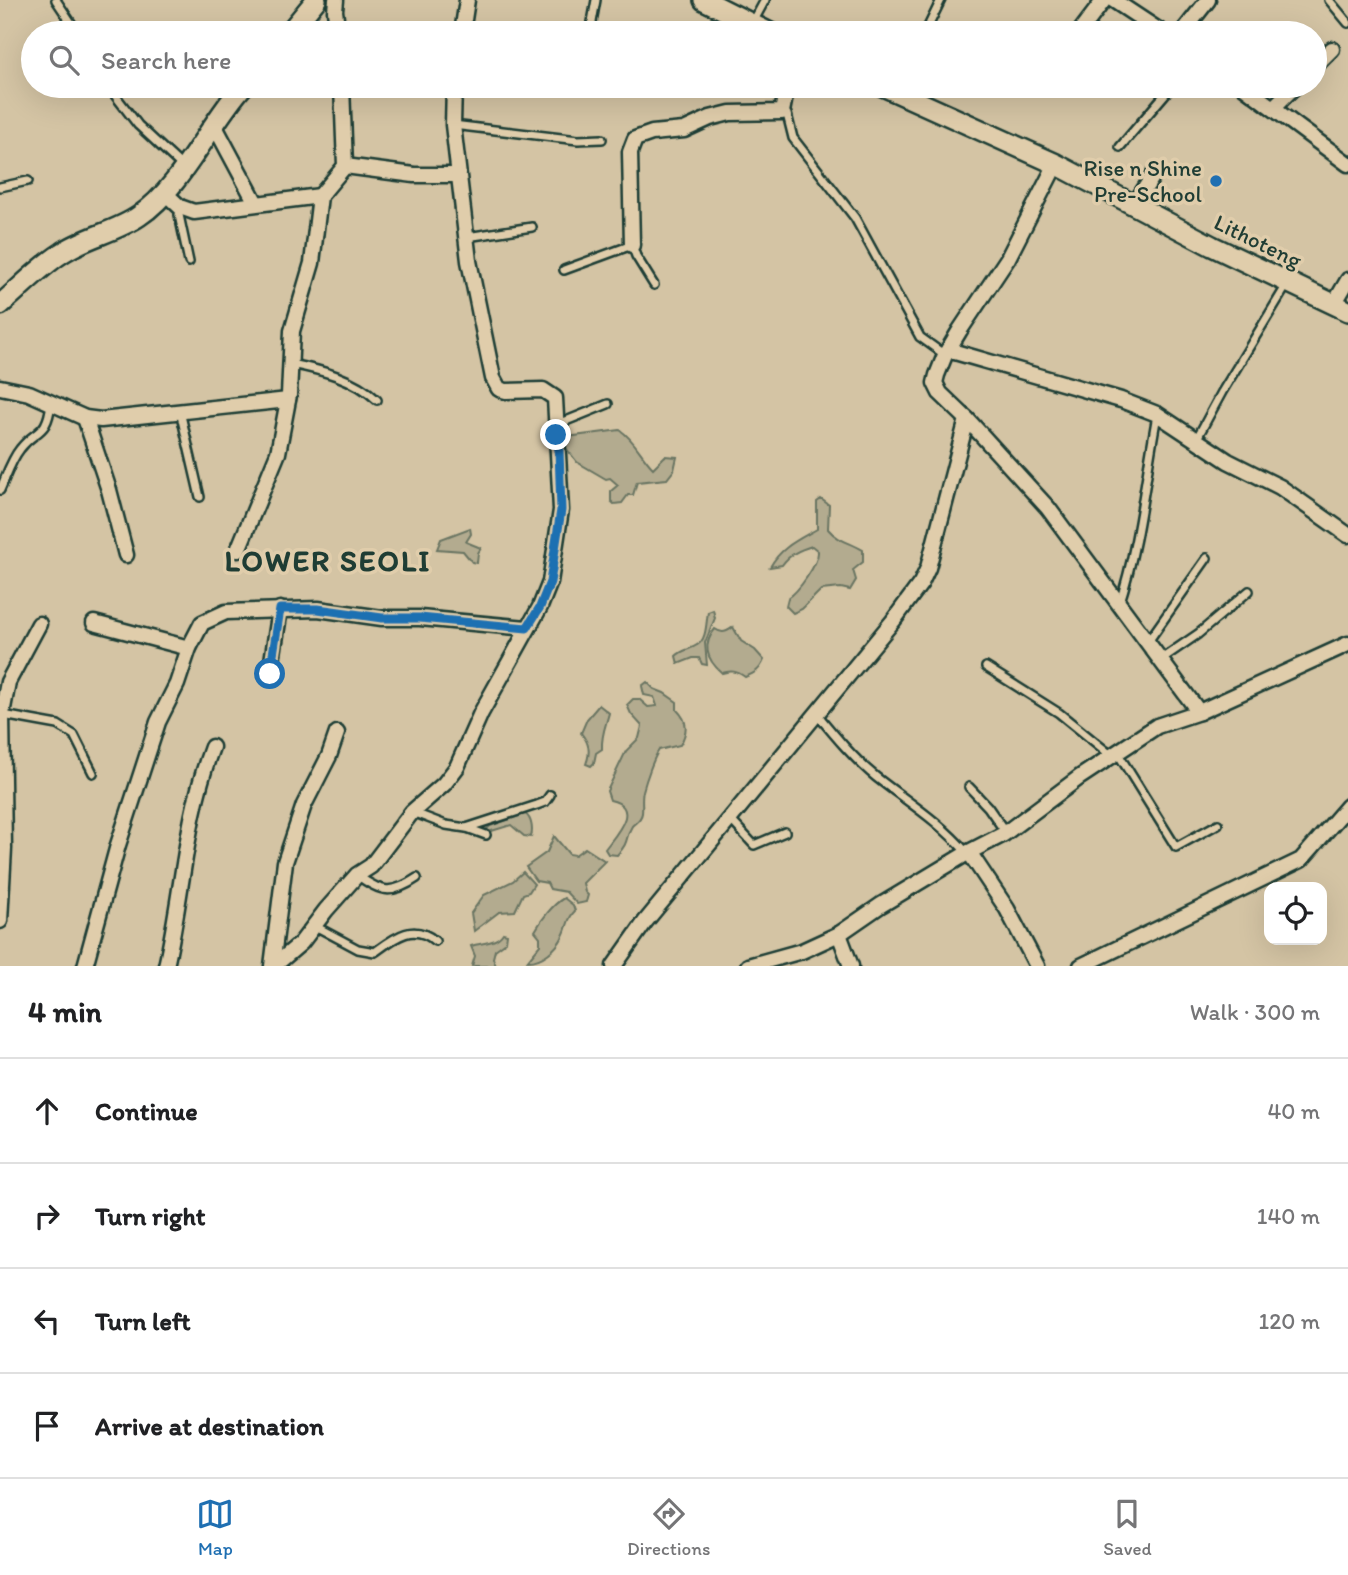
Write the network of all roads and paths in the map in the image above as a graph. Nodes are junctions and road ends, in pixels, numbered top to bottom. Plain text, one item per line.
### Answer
1 (56, 0) edge
2 (316, 0) edge
3 (336, 0) edge
4 (467, 0) edge
5 (596, 0) edge
6 (704, 0) edge
7 (765, 0) edge
8 (941, 0) edge
9 (1104, 0) edge
10 (1114, 0) edge
11 (1208, 0) edge
12 (1329, 0) edge
13 (70, 21) edge
14 (299, 21) edge
15 (336, 21) edge
16 (464, 21) edge
17 (592, 21) edge
18 (745, 21) edge
19 (762, 21) edge
20 (931, 21) edge
21 (1088, 21) edge
22 (1145, 21) edge
23 (1191, 21) edge
24 (1348, 23) edge
25 (1332, 49) dead end
26 (1327, 54) edge
27 (117, 98) edge
28 (234, 98) edge
29 (342, 98) edge
30 (454, 98) edge
31 (785, 98) edge
32 (923, 98) edge
33 (1162, 98) edge
34 (1261, 98) edge
35 (1283, 98) edge
36 (1274, 107) junction
37 (782, 113) junction
38 (453, 125) junction
39 (211, 127) junction
40 (601, 139) dead end
41 (1120, 147) dead end
42 (1056, 164) junction
43 (1348, 164) edge
44 (345, 166) junction
45 (184, 168) junction
46 (1155, 173) dead end
47 (458, 175) junction
48 (28, 181) dead end
49 (0, 187) edge
50 (164, 193) junction
51 (320, 196) junction
52 (256, 203) junction
53 (1134, 205) junction
54 (180, 207) junction
55 (532, 227) dead end
56 (467, 237) junction
57 (632, 246) junction
58 (189, 262) dead end
59 (564, 270) dead end
60 (1348, 280) edge
61 (1288, 282) junction
62 (654, 285) dead end
63 (0, 304) edge
64 (1341, 307) edge
65 (947, 352) junction
66 (291, 364) junction
67 (0, 387) edge
68 (288, 400) junction
69 (377, 400) dead end
70 (51, 403) junction
71 (608, 404) dead end
72 (180, 410) junction
73 (1157, 414) junction
74 (85, 418) junction
75 (967, 419) junction
76 (555, 425) junction
77 (1196, 440) junction
78 (0, 491) edge
79 (200, 498) dead end
80 (1348, 535) edge
81 (238, 550) dead end
82 (126, 555) dead end
83 (1207, 558) dead end
84 (1249, 591) dead end
85 (1119, 606) junction
86 (280, 609) junction
87 (94, 622) dead end
88 (39, 624) dead end
89 (527, 628) junction
90 (1147, 643) junction
91 (1348, 644) edge
92 (189, 648) junction
93 (1160, 660) junction
94 (986, 667) dead end
95 (270, 674) dead end
96 (1199, 712) junction
97 (1, 714) edge
98 (817, 714) junction
99 (337, 733) dead end
100 (212, 747) dead end
101 (1115, 754) junction
102 (93, 774) dead end
103 (970, 787) dead end
104 (550, 795) dead end
105 (1348, 806) edge
106 (412, 812) junction
107 (730, 819) junction
108 (1218, 824) dead end
109 (467, 828) junction
110 (785, 832) dead end
111 (1006, 833) junction
112 (486, 835) dead end
113 (968, 853) junction
114 (357, 875) junction
115 (417, 878) dead end
116 (0, 920) edge
117 (315, 926) junction
118 (839, 934) junction
119 (435, 941) dead end
120 (85, 966) edge
121 (166, 966) edge
122 (273, 966) edge
123 (614, 966) edge
124 (748, 966) edge
125 (851, 966) edge
126 (1037, 966) edge
127 (1081, 966) edge

1 - 13 lane
2 - 14 main road
3 - 15 street
4 - 16 street
5 - 17 lane
6 - 18 main road
7 - 19 lane
8 - 20 lane
9 - 21 street
10 - 22 street
11 - 23 street
12 - 24 lane
25 - 26 street
27 - 45 lane
28 - 39 main road
29 - 44 street
30 - 38 street
31 - 37 street
32 - 42 main road, Lithoteng
33 - 41 lane
34 - 36 street
35 - 36 street
36 - 43 street
37 - 57 street
37 - 65 lane
38 - 40 lane
38 - 47 street
39 - 45 main road
39 - 52 street
42 - 53 main road, Lithoteng
42 - 65 street
44 - 47 street
44 - 51 street
45 - 50 main road
46 - 53 street
47 - 56 street
48 - 49 lane
50 - 54 street
50 - 63 main road
51 - 52 street
51 - 66 street
52 - 54 street
53 - 61 main road, Lithoteng
54 - 58 lane
55 - 56 lane
56 - 76 street
57 - 59 lane
57 - 62 lane
60 - 64 street
61 - 64 main road, Lithoteng
61 - 77 lane
65 - 73 street
65 - 75 street
66 - 68 street
66 - 69 lane
67 - 70 street
68 - 72 street
68 - 81 street
70 - 74 street
70 - 78 lane
71 - 76 lane
72 - 74 street
72 - 79 lane
73 - 77 street
73 - 85 lane
74 - 82 street
75 - 85 street
75 - 98 street
76 - 89 street
77 - 80 street
83 - 90 lane
84 - 93 lane
85 - 90 street
86 - 89 street
86 - 92 street
86 - 95 street
87 - 92 street
88 - 97 street
89 - 106 street
90 - 93 street
91 - 96 street
92 - 120 street
93 - 96 street
94 - 101 lane
96 - 101 street
97 - 102 lane
97 - 116 street
98 - 107 street
98 - 113 lane
99 - 122 street
100 - 121 street
101 - 108 lane
101 - 111 street
103 - 111 lane
104 - 109 lane
105 - 127 street
106 - 109 lane
106 - 114 street
107 - 110 lane
107 - 123 street
109 - 112 lane
111 - 113 street
113 - 118 street
113 - 126 street
114 - 115 lane
114 - 117 street
117 - 119 lane
117 - 122 street
118 - 124 street
118 - 125 street

